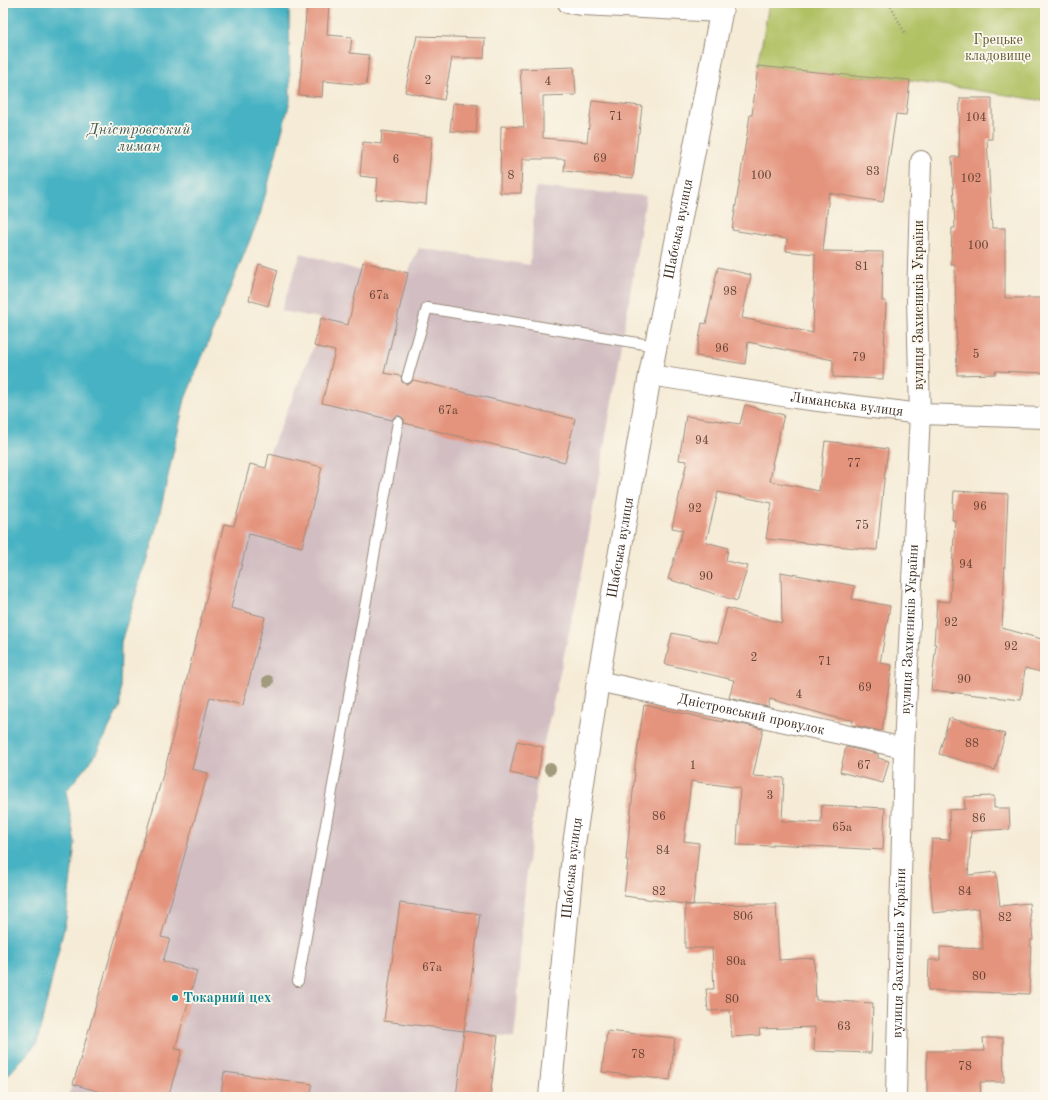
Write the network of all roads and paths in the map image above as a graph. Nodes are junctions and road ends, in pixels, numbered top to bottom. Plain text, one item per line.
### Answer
1 (568, 3) edge
2 (889, 3) edge
3 (722, 7) edge
4 (906, 35) dead end
5 (921, 161) dead end
6 (656, 346) junction
7 (650, 375) junction
8 (407, 378) dead end
9 (920, 414) junction
10 (1045, 418) edge
11 (398, 422) dead end
12 (598, 681) junction
13 (904, 748) junction
14 (298, 981) dead end
15 (550, 1097) edge
16 (896, 1097) edge

1 - 3 street
2 - 4 path
3 - 6 main road, Шабська вулиця
5 - 9 street, вулиця Захисників України
6 - 7 main road, Шабська вулиця
6 - 8 lane
7 - 9 street, Лиманська вулиця
7 - 12 main road, Шабська вулиця
9 - 10 street, Лиманська вулиця
9 - 13 street, вулиця Захисників України
11 - 14 lane
12 - 13 street, Дністровський провулок
12 - 15 main road, Шабська вулиця
13 - 16 street, вулиця Захисників України

